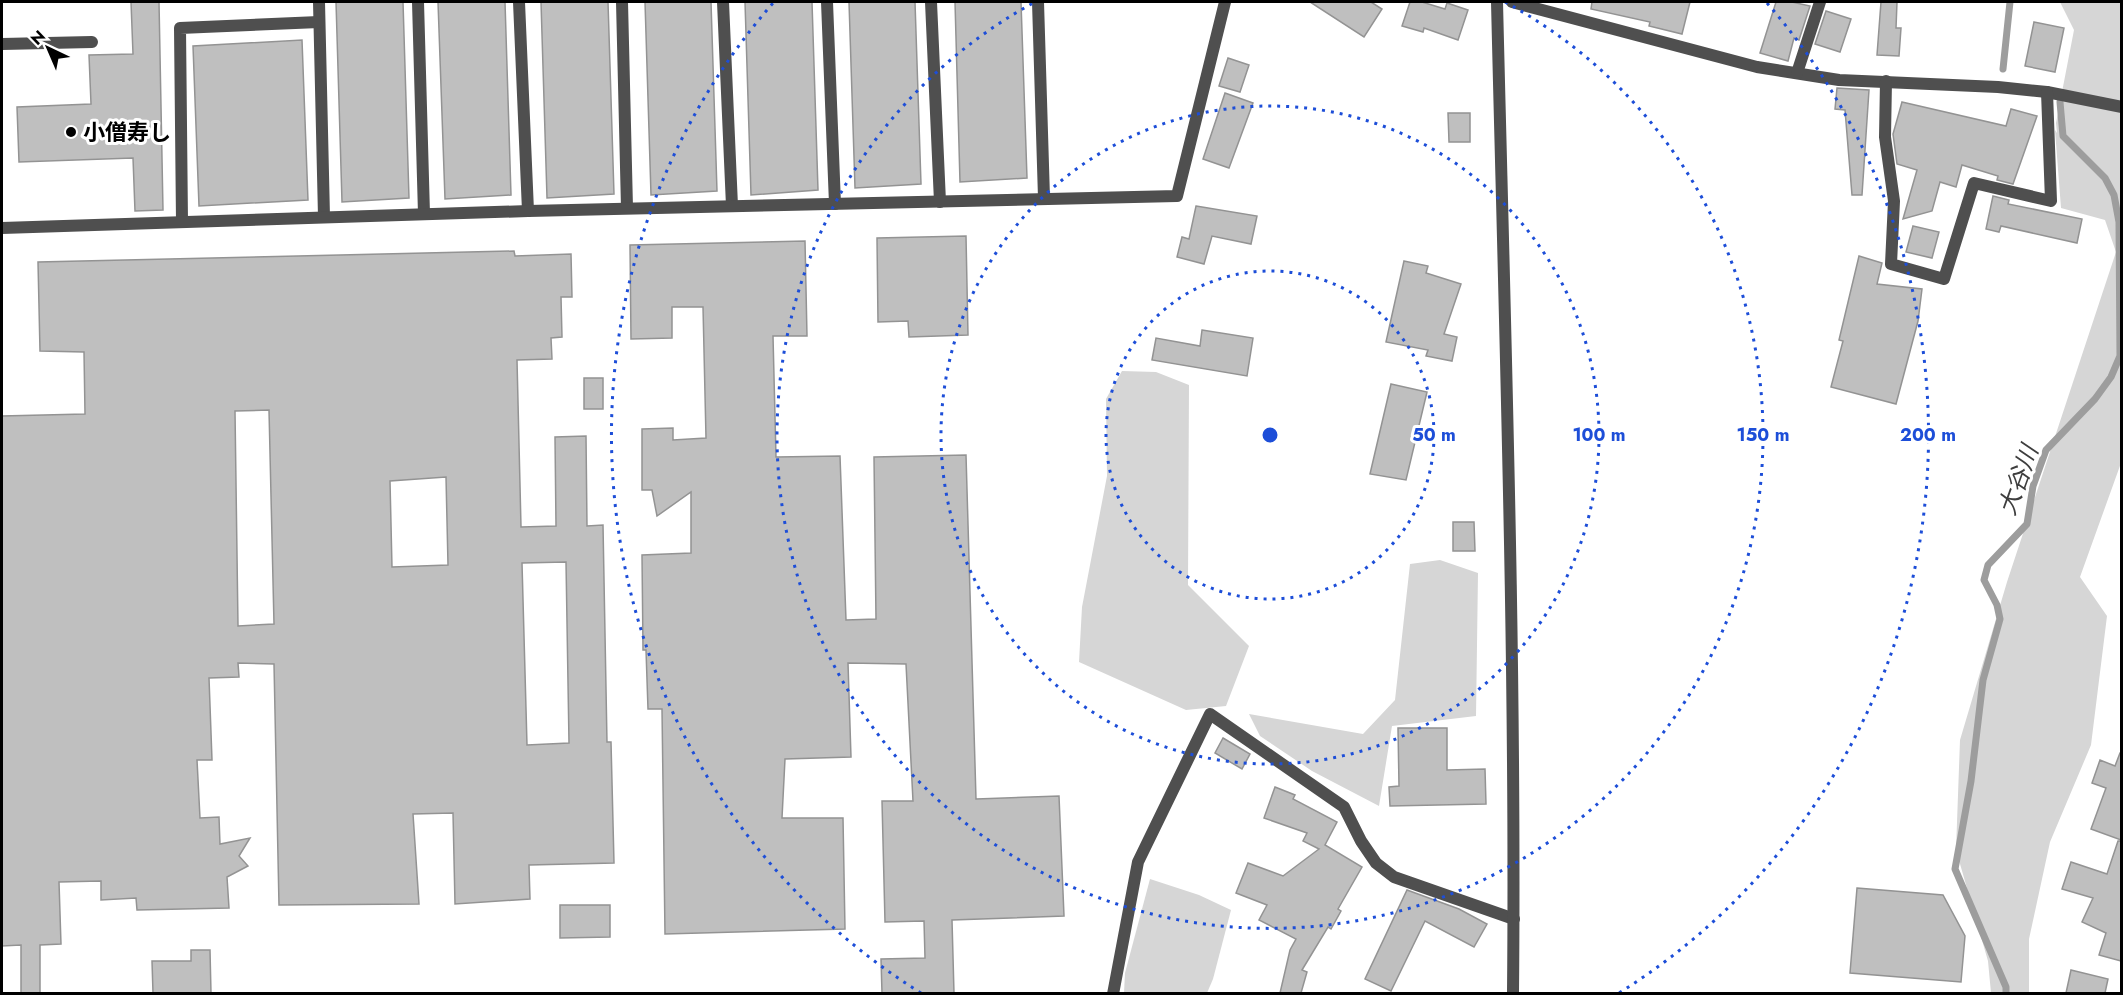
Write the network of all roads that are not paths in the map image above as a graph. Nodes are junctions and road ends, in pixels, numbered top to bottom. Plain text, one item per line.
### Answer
1 (319, 2) edge
2 (418, 2) edge
3 (519, 2) edge
4 (622, 2) edge
5 (723, 2) edge
6 (827, 2) edge
7 (931, 2) edge
8 (1038, 2) edge
9 (1225, 2) edge
10 (1497, 2) edge
11 (1512, 2) edge
12 (1820, 2) edge
13 (1533, 4) edge
14 (319, 22) junction
15 (92, 42) dead end
16 (2, 44) edge
17 (1797, 73) junction
18 (1886, 81) junction
19 (2047, 92) junction
20 (2121, 107) edge
21 (1044, 198) junction
22 (940, 202) junction
23 (835, 204) junction
24 (732, 206) junction
25 (627, 208) junction
26 (528, 211) junction
27 (424, 214) junction
28 (324, 217) junction
29 (182, 222) junction
30 (2, 228) edge
31 (1514, 919) junction
32 (1113, 993) edge
33 (1514, 993) edge

1 - 14 street
2 - 27 street
3 - 26 street
4 - 25 street
5 - 24 street
6 - 23 street
7 - 22 street
8 - 21 street
9 - 21 street
10 - 31 street
11 - 13 street
12 - 17 street
13 - 17 street
14 - 28 street
14 - 29 street
15 - 16 street
17 - 18 street
18 - 19 street
18 - 19 street
19 - 20 street
21 - 22 street
22 - 23 street
23 - 24 street
24 - 25 street
25 - 26 street
26 - 27 street
27 - 28 street
28 - 29 street
29 - 30 street
31 - 32 street
31 - 33 street

